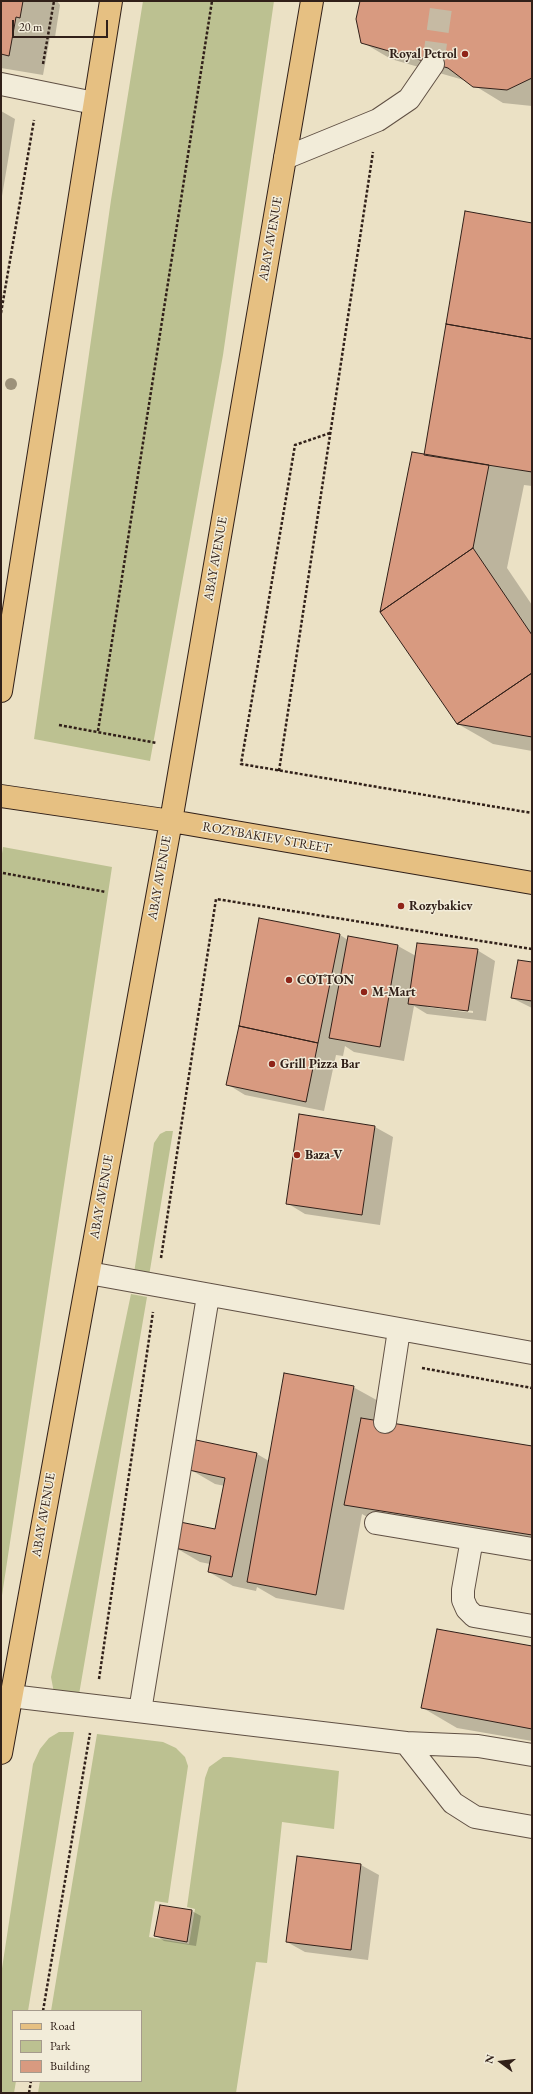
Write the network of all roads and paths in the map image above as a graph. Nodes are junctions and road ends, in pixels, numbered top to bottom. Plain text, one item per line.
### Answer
1 (54, 1) edge
2 (111, 1) edge
3 (212, 1) edge
4 (312, 1) edge
5 (433, 64) tunnel mouth
6 (1, 84) edge
7 (38, 92) junction
8 (94, 102) junction
9 (378, 120) junction
10 (285, 158) junction
11 (1, 313) edge
12 (330, 433) junction
13 (1, 691) edge
14 (59, 724) dead end
15 (98, 731) junction
16 (158, 743) dead end
17 (279, 771) junction
18 (1, 796) edge
19 (532, 813) edge
20 (171, 821) junction
21 (3, 873) dead end
22 (532, 883) edge
23 (106, 892) dead end
24 (532, 950) edge
25 (88, 1273) junction
26 (157, 1286) junction
27 (208, 1296) junction
28 (399, 1330) junction
29 (532, 1353) edge
30 (394, 1364) junction
31 (532, 1388) edge
32 (385, 1422) dead end
33 (376, 1523) dead end
34 (472, 1539) junction
35 (532, 1549) edge
36 (532, 1626) edge
37 (11, 1696) junction
38 (95, 1705) junction
39 (140, 1711) junction
40 (406, 1743) junction
41 (1, 1753) edge
42 (532, 1755) edge
43 (532, 1828) edge
44 (43, 2010) edge
45 (31, 2082) edge
46 (29, 2093) edge

1 - 7 path
2 - 8 main road
3 - 15 path
4 - 10 main road, ABAY AVENUE
5 - 9 street
6 - 7 street
7 - 8 street
7 - 11 path
8 - 13 main road
9 - 10 street
9 - 12 path
10 - 20 main road, ABAY AVENUE
12 - 17 path
12 - 17 path
14 - 15 path
15 - 16 path
17 - 19 path
18 - 20 main road, ROZYBAKIEV STREET
20 - 22 main road, ROZYBAKIEV STREET
20 - 25 main road, ABAY AVENUE
21 - 23 path
24 - 26 path
25 - 26 street
25 - 37 main road, ABAY AVENUE
26 - 27 street
26 - 38 path
27 - 28 street
27 - 39 street
28 - 29 street
28 - 30 street
30 - 31 path
30 - 32 street
33 - 34 street
34 - 35 street
34 - 36 street
37 - 38 street
37 - 41 main road, ABAY AVENUE
38 - 39 street
38 - 44 path
39 - 40 street
40 - 42 street
40 - 43 street
45 - 46 path

